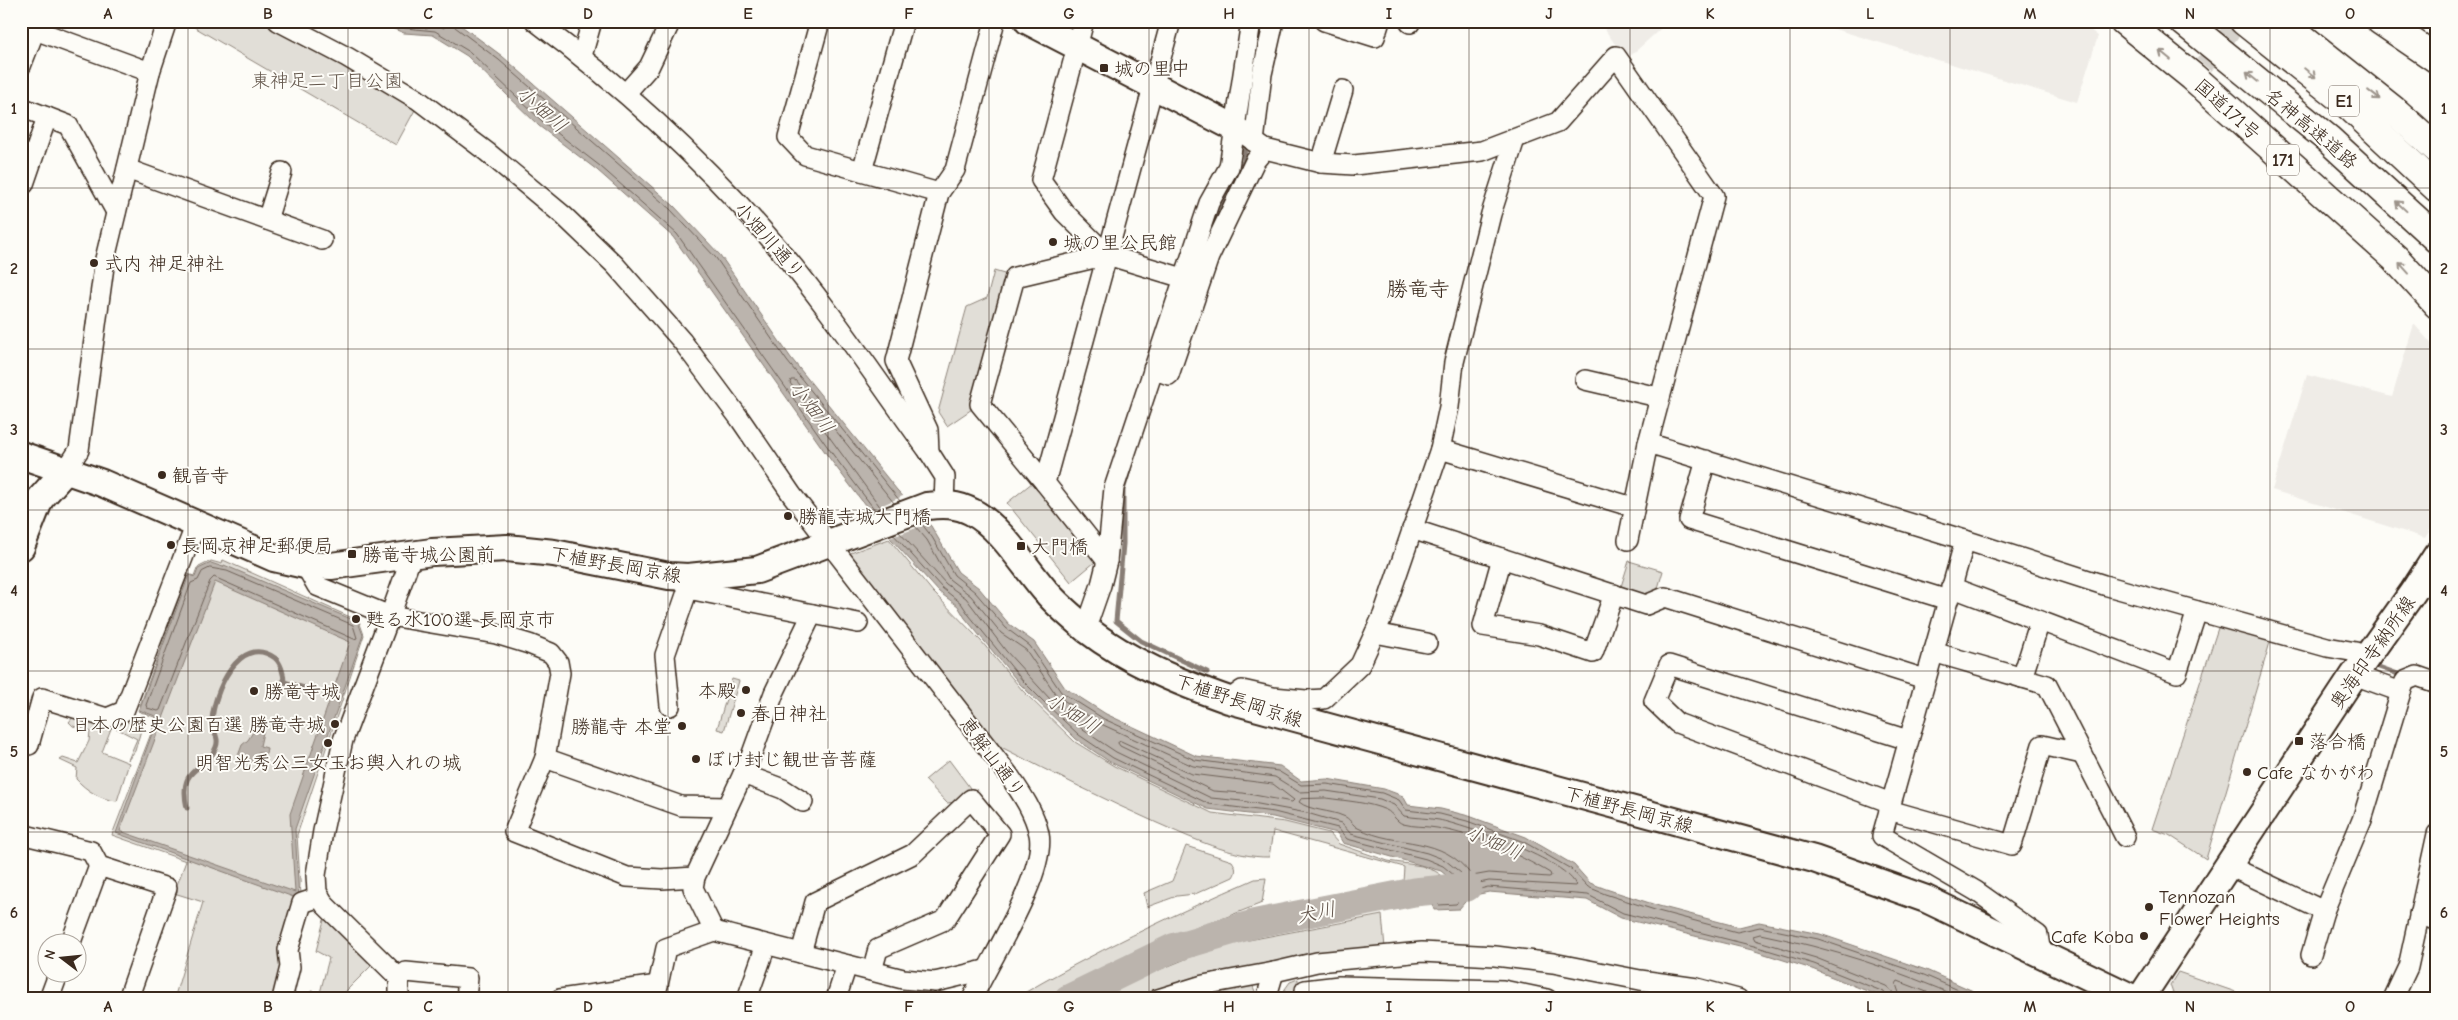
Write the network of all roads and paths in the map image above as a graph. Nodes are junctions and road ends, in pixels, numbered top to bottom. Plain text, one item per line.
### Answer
1 (167, 21) edge
2 (278, 21) edge
3 (536, 21) edge
4 (592, 21) edge
5 (671, 21) edge
6 (820, 21) edge
7 (904, 21) edge
8 (995, 21) edge
9 (1028, 21) edge
10 (1084, 21) edge
11 (1171, 21) edge
12 (1251, 21) edge
13 (1274, 21) edge
14 (1324, 21) edge
15 (1380, 21) edge
16 (2124, 21) edge
17 (2183, 21) edge
18 (2244, 21) edge
19 (2281, 21) edge
20 (2382, 21) edge
21 (1077, 47) junction
22 (582, 56) junction
23 (2436, 58) edge
24 (21, 66) edge
25 (150, 72) junction
26 (1154, 86) junction
27 (1343, 90) dead end
28 (626, 93) junction
29 (21, 107) edge
30 (47, 117) junction
31 (1515, 138) junction
32 (1251, 140) junction
33 (2437, 149) edge
34 (1321, 163) junction
35 (127, 169) junction
36 (862, 171) junction
37 (282, 172) dead end
38 (24, 184) dead end
39 (2437, 188) edge
40 (938, 192) junction
41 (116, 212) junction
42 (267, 220) junction
43 (2437, 239) edge
44 (322, 240) dead end
45 (1107, 255) junction
46 (1183, 278) junction
47 (2437, 304) edge
48 (1153, 369) junction
49 (1585, 380) dead end
50 (1658, 398) junction
51 (1648, 443) junction
52 (1440, 449) junction
53 (929, 452) junction
54 (21, 455) edge
55 (1706, 460) junction
56 (66, 470) junction
57 (1045, 483) junction
58 (944, 504) junction
59 (1633, 507) junction
60 (196, 524) junction
61 (1412, 529) junction
62 (1628, 540) dead end
63 (1965, 540) junction
64 (833, 541) junction
65 (21, 548) edge
66 (412, 555) junction
67 (2437, 555) edge
68 (1502, 558) junction
69 (1107, 561) junction
70 (305, 565) junction
71 (688, 583) junction
72 (1614, 594) junction
73 (1949, 594) junction
74 (2198, 611) junction
75 (812, 614) junction
76 (390, 616) junction
77 (2040, 621) junction
78 (858, 623) dead end
79 (1086, 628) junction
80 (1375, 633) junction
81 (1427, 643) dead end
82 (1933, 652) junction
83 (2355, 664) junction
84 (2022, 678) junction
85 (1925, 679) junction
86 (2437, 682) edge
87 (2401, 692) junction
88 (1229, 700) junction
89 (670, 706) dead end
90 (1908, 740) junction
91 (29, 745) dead end
92 (2082, 754) junction
93 (545, 758) junction
94 (743, 774) junction
95 (803, 802) dead end
96 (1890, 806) junction
97 (727, 807) junction
98 (21, 834) edge
99 (2125, 837) dead end
100 (2436, 843) edge
101 (2228, 865) junction
102 (99, 866) junction
103 (695, 877) junction
104 (320, 897) junction
105 (2324, 911) junction
106 (2428, 918) edge
107 (714, 931) junction
108 (75, 932) edge
109 (766, 944) junction
110 (801, 953) junction
111 (2041, 953) junction
112 (2311, 955) dead end
113 (847, 965) junction
114 (985, 970) junction
115 (872, 971) junction
116 (1274, 972) junction
117 (400, 978) junction
118 (56, 982) edge
119 (656, 992) edge
120 (1501, 995) edge
121 (50, 999) edge
122 (128, 999) edge
123 (282, 999) edge
124 (399, 999) edge
125 (466, 999) edge
126 (560, 999) edge
127 (747, 999) edge
128 (836, 999) edge
129 (972, 999) edge
130 (1158, 999) edge
131 (1266, 999) edge
132 (1305, 999) edge
133 (1547, 999) edge
134 (1738, 999) edge
135 (2134, 999) edge
136 (2140, 999) edge
137 (2393, 999) edge

1 - 25 street
2 - 64 street, 恵解山通り
3 - 22 street, 小畑川通り
4 - 22 street
5 - 28 street
6 - 36 street
7 - 36 street
8 - 40 street
9 - 21 main road
10 - 21 street
11 - 26 street
12 - 32 street
13 - 32 street
14 - 15 street
47 -> 16 highway, 国道171号 / 171
43 -> 17 highway, 名神高速道路 / E1
18 -> 39 highway, 名神高速道路 / E1
19 -> 33 highway, E1
20 - 23 highway
21 - 26 main road
21 - 45 street
22 - 28 street, 小畑川通り
24 - 25 street
25 - 35 street
26 - 32 main road
26 - 45 street
27 - 34 street
28 - 53 street, 小畑川通り
29 - 30 street
30 - 38 street
30 - 41 street
31 - 34 street
31 - 50 street
31 - 52 street
32 - 34 street
32 - 46 street
32 - 48 street
35 - 41 street
35 - 42 street
36 - 40 street
37 - 42 street
40 - 53 street
41 - 56 street
42 - 44 street
45 - 46 street
45 - 57 street
45 - 57 street
46 - 48 street
48 - 69 street
49 - 50 street
50 - 51 street
51 - 55 street
51 - 59 street
52 - 59 street
52 - 61 street
53 - 58 street, 小畑川通り
54 - 56 main road, 下植野長岡京線
55 - 63 street
55 - 73 street
56 - 60 main road, 下植野長岡京線
56 - 65 main road
57 - 69 street
58 - 64 main road, 下植野長岡京線
58 - 79 main road, 下植野長岡京線
59 - 62 street
60 - 70 main road, 下植野長岡京線
60 - 91 street
61 - 68 street
61 - 80 street
63 - 73 street
63 - 74 street
64 - 71 main road, 下植野長岡京線
64 - 114 street, 恵解山通り
66 - 70 main road, 下植野長岡京線
66 - 71 main road, 下植野長岡京線
66 - 76 street
67 - 83 main road, 奥海印寺納所線
68 - 72 street
68 - 72 street
69 - 79 street
70 - 76 street
71 - 75 street
71 - 89 street
72 - 85 street
73 - 77 street
73 - 82 street
74 - 77 street
74 - 83 street
75 - 78 street
75 - 94 street
76 - 93 street
76 - 104 street
77 - 84 street
79 - 88 main road, 下植野長岡京線
80 - 81 street
80 - 88 street
82 - 84 street
82 - 85 street
83 - 87 street
83 - 101 main road, 奥海印寺納所線
84 - 92 street
85 - 90 street
86 - 87 street
87 - 105 street
88 - 111 main road, 下植野長岡京線
90 - 96 street
90 - 96 street
92 - 96 street
92 - 99 street
93 - 97 street
93 - 103 street
94 - 95 street
94 - 97 street
96 - 111 street
97 - 103 street
98 - 102 street
100 - 106 street
101 - 105 street
101 - 136 main road, 奥海印寺納所線
102 - 108 street
102 - 122 street
103 - 107 street
104 - 117 street
104 - 123 street
105 - 112 street
106 - 137 street
107 - 109 street
107 - 119 street
109 - 110 street
109 - 127 street
110 - 113 street
110 - 115 street
111 - 135 main road, 下植野長岡京線
113 - 115 street
113 - 128 street
114 - 115 street
114 - 129 street, 恵解山通り
116 - 130 street
116 - 131 street
116 - 134 street
117 - 124 street
117 - 125 street
118 - 121 street
119 - 126 street
120 - 132 street
120 - 133 street

